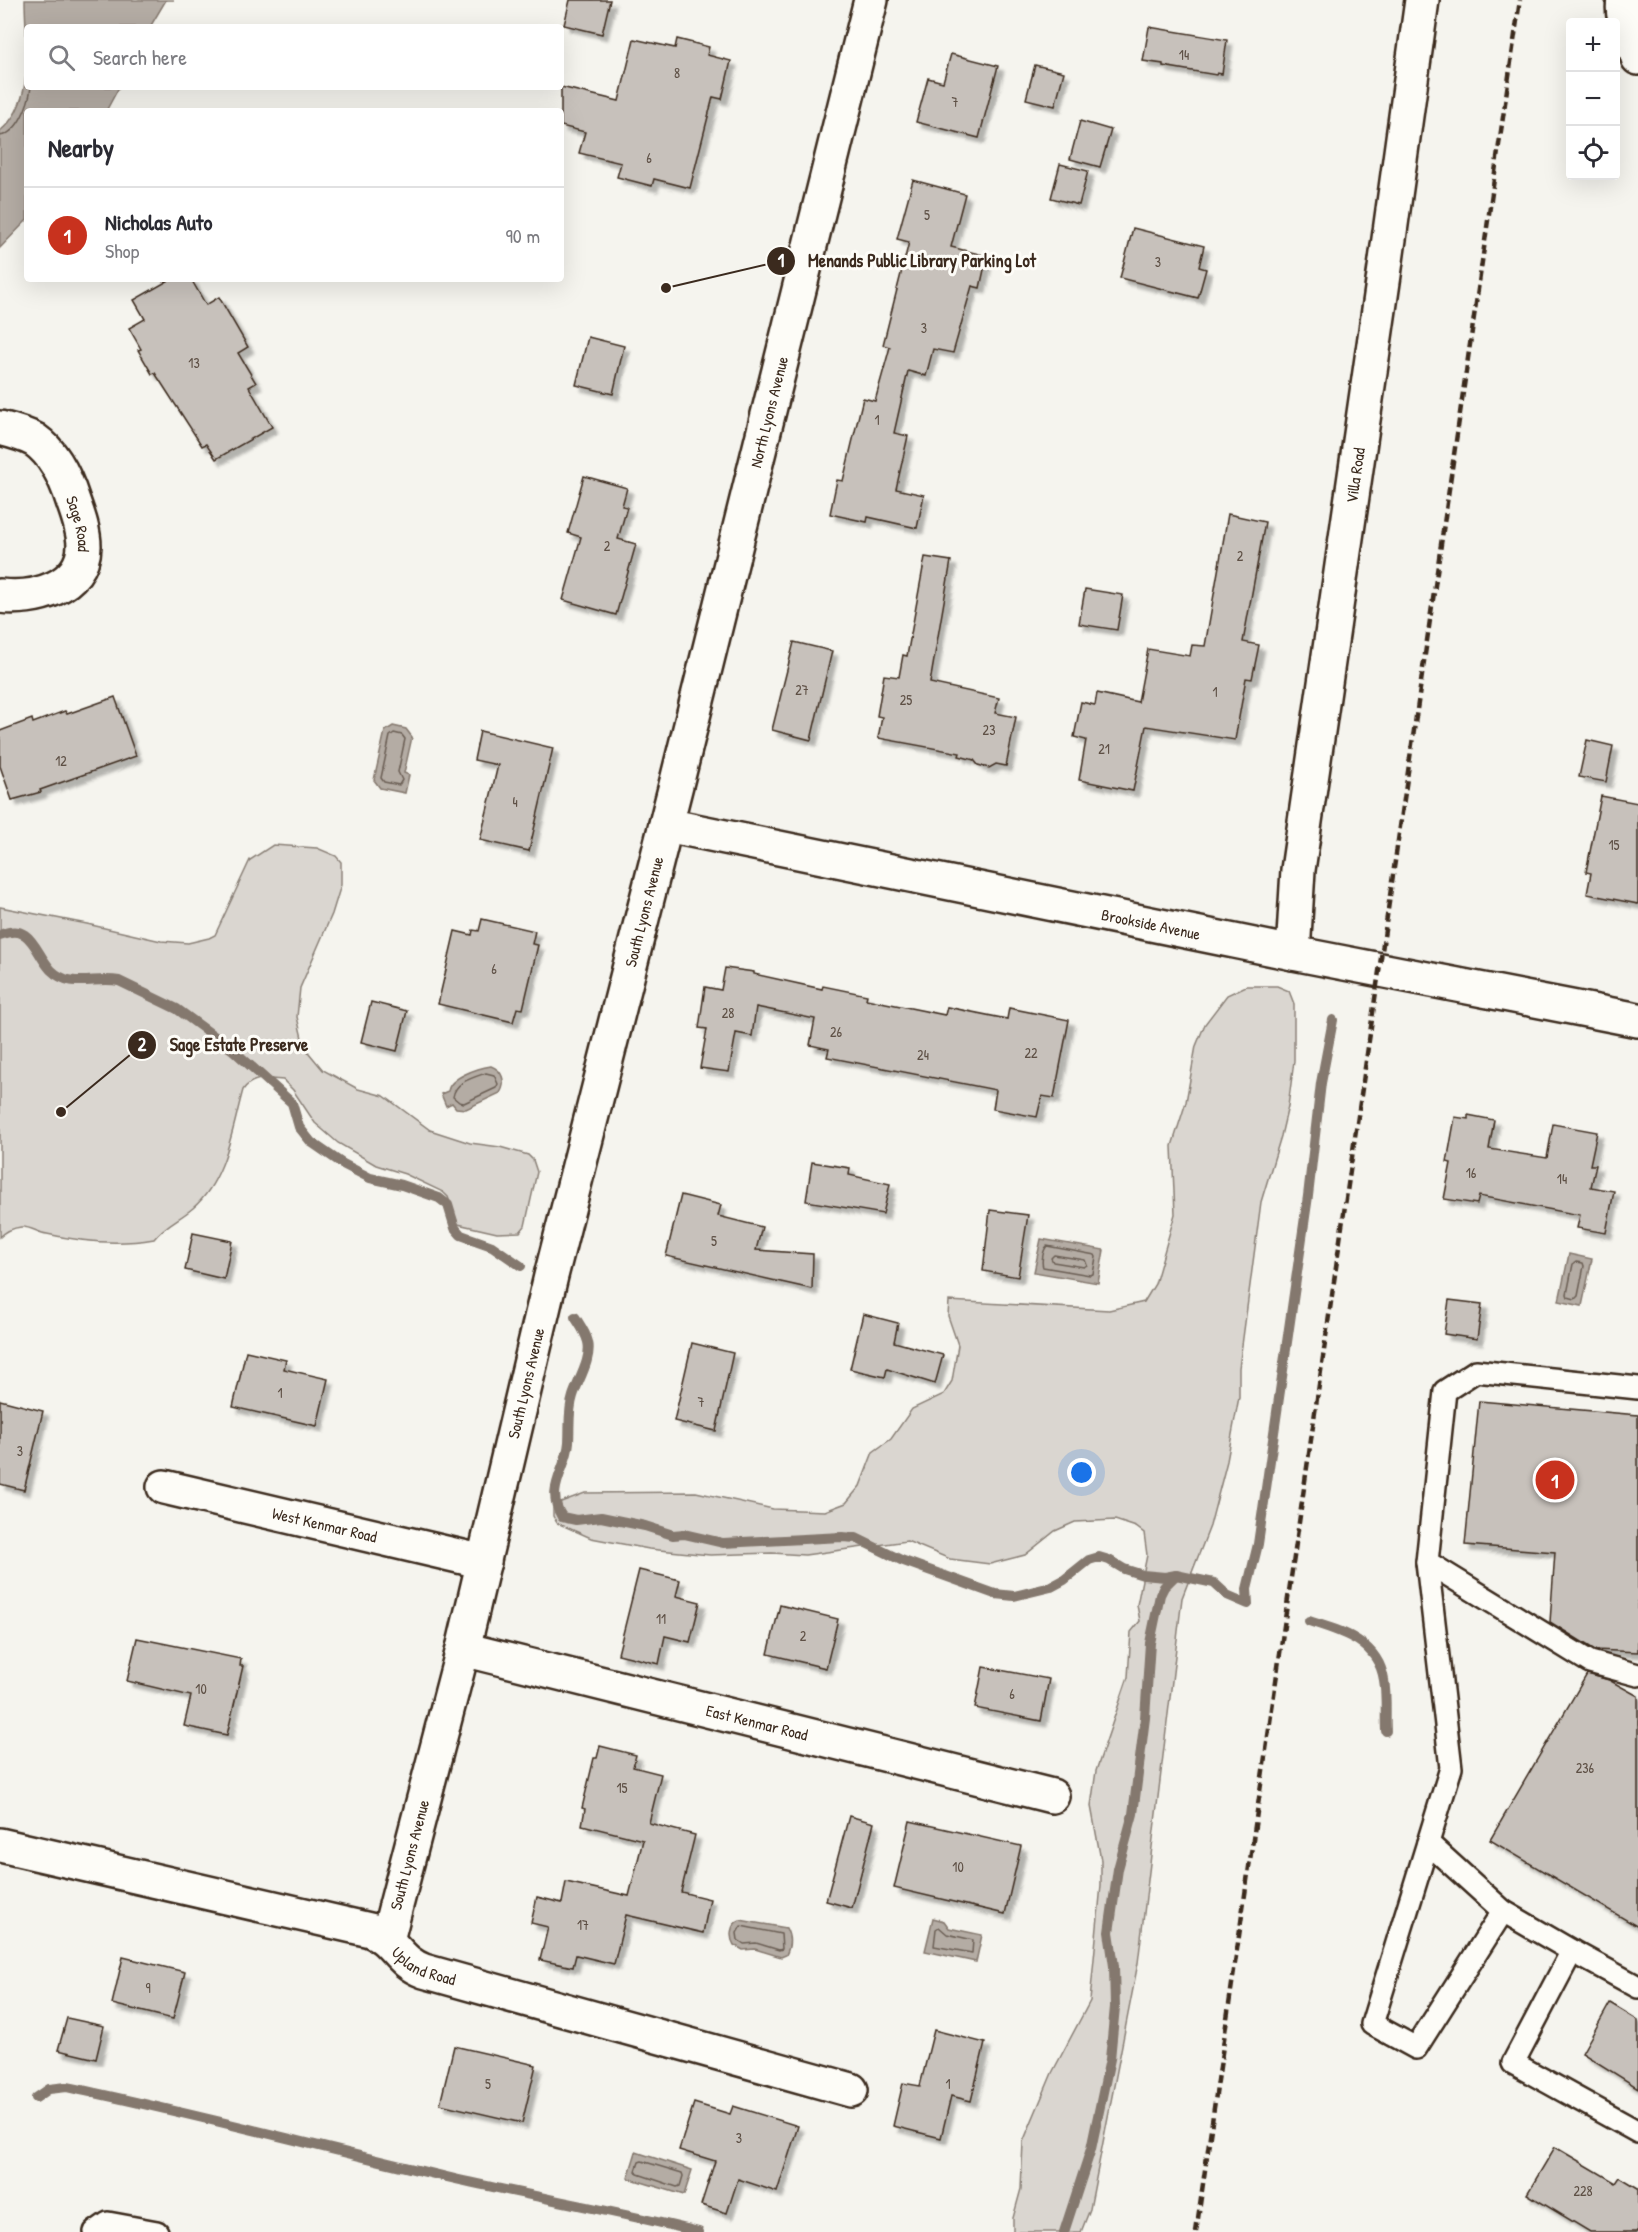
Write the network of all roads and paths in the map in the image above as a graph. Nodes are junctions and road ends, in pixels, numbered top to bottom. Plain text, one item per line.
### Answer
1 (871, 0) edge
2 (1422, 0) edge
3 (1624, 0) edge
4 (1638, 58) edge
5 (0, 428) edge
6 (0, 596) edge
7 (666, 825) junction
8 (1293, 952) junction
9 (1638, 1020) edge
10 (1638, 1388) edge
11 (164, 1487) dead end
12 (484, 1562) junction
13 (1427, 1562) junction
14 (463, 1649) junction
15 (1638, 1675) edge
16 (1052, 1796) dead end
17 (1428, 1843) junction
18 (0, 1845) edge
19 (1503, 1911) junction
20 (387, 1940) junction
21 (1572, 1951) junction
22 (1638, 1987) edge
23 (851, 2090) dead end
24 (1638, 2132) edge
25 (95, 2232) edge
26 (158, 2232) edge

1 - 7 street, North Lyons Avenue
2 - 8 street, Villa Road
3 - 4 street
5 - 6 street, Sage Road
7 - 8 street, Brookside Avenue
7 - 12 street, South Lyons Avenue
8 - 9 street, Brookside Avenue
10 - 13 lane
11 - 12 street, West Kenmar Road
12 - 14 street, South Lyons Avenue
13 - 15 lane
13 - 17 lane
14 - 16 street, East Kenmar Road
14 - 20 street, South Lyons Avenue
17 - 19 lane
17 - 19 lane
18 - 20 street, Upland Road
19 - 21 lane
20 - 23 street, Upland Road
21 - 22 lane
21 - 24 lane
25 - 26 lane

